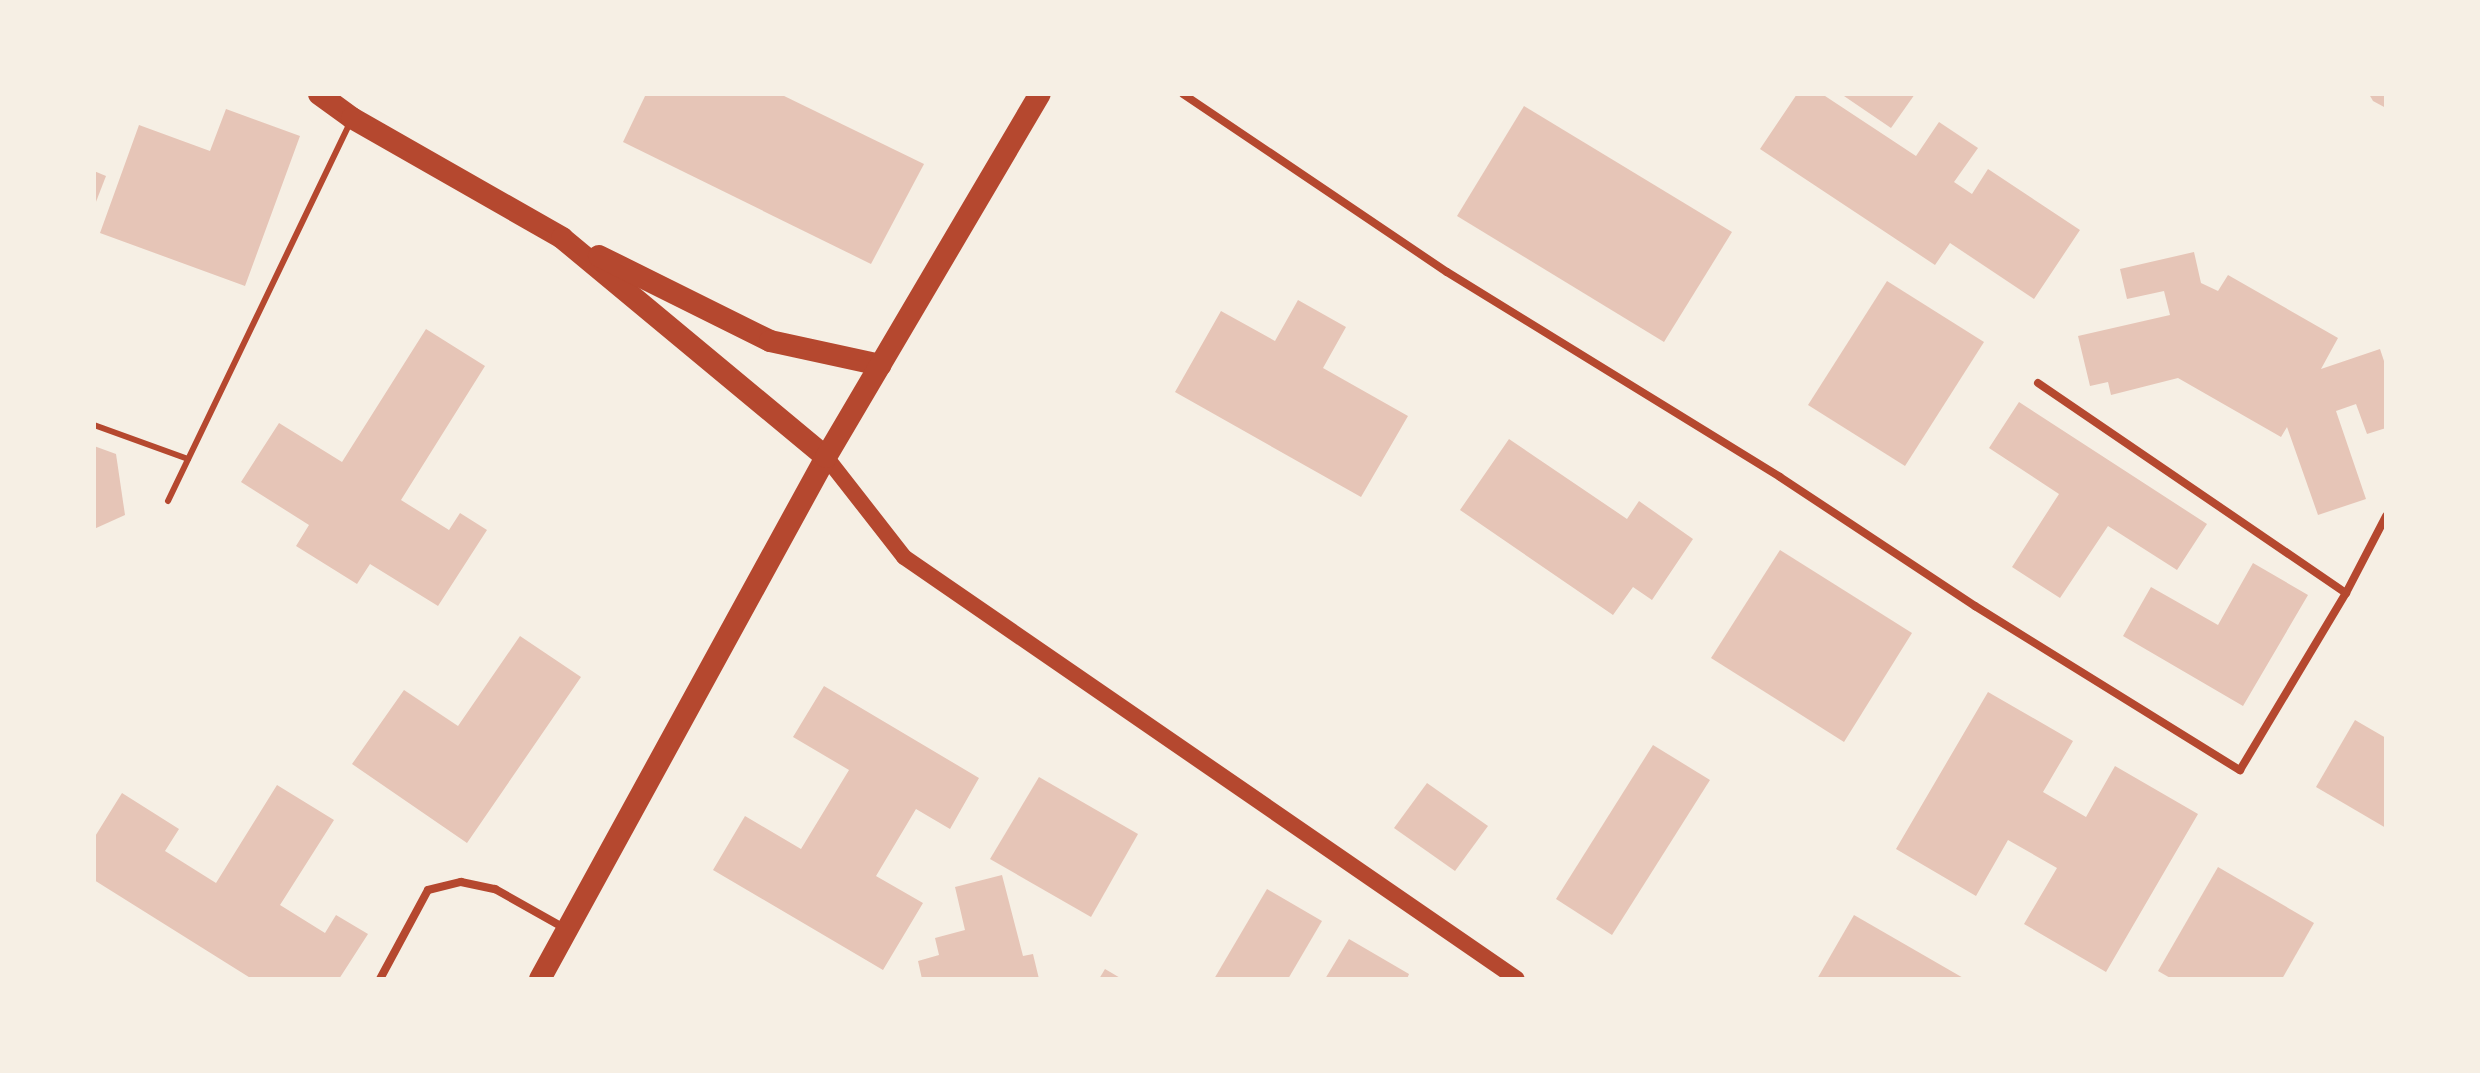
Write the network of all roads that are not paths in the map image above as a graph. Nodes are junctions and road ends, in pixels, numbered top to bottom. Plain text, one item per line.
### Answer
1 (319, 94) edge
2 (1040, 94) edge
3 (1183, 94) edge
4 (352, 118) junction
5 (562, 238) junction
6 (880, 365) junction
7 (2038, 383) dead end
8 (94, 425) edge
9 (826, 457) junction
10 (188, 459) junction
11 (168, 501) dead end
12 (2386, 516) edge
13 (2346, 593) junction
14 (567, 930) junction
15 (380, 979) edge
16 (540, 979) edge
17 (1517, 979) edge

1 - 4 highway
2 - 6 highway
3 - 13 street
4 - 5 highway
4 - 10 lane
5 - 6 highway
5 - 9 highway
6 - 9 highway
7 - 13 street
8 - 10 lane
9 - 14 highway
9 - 17 main road
10 - 11 lane
12 - 13 street
14 - 15 street
14 - 16 highway

